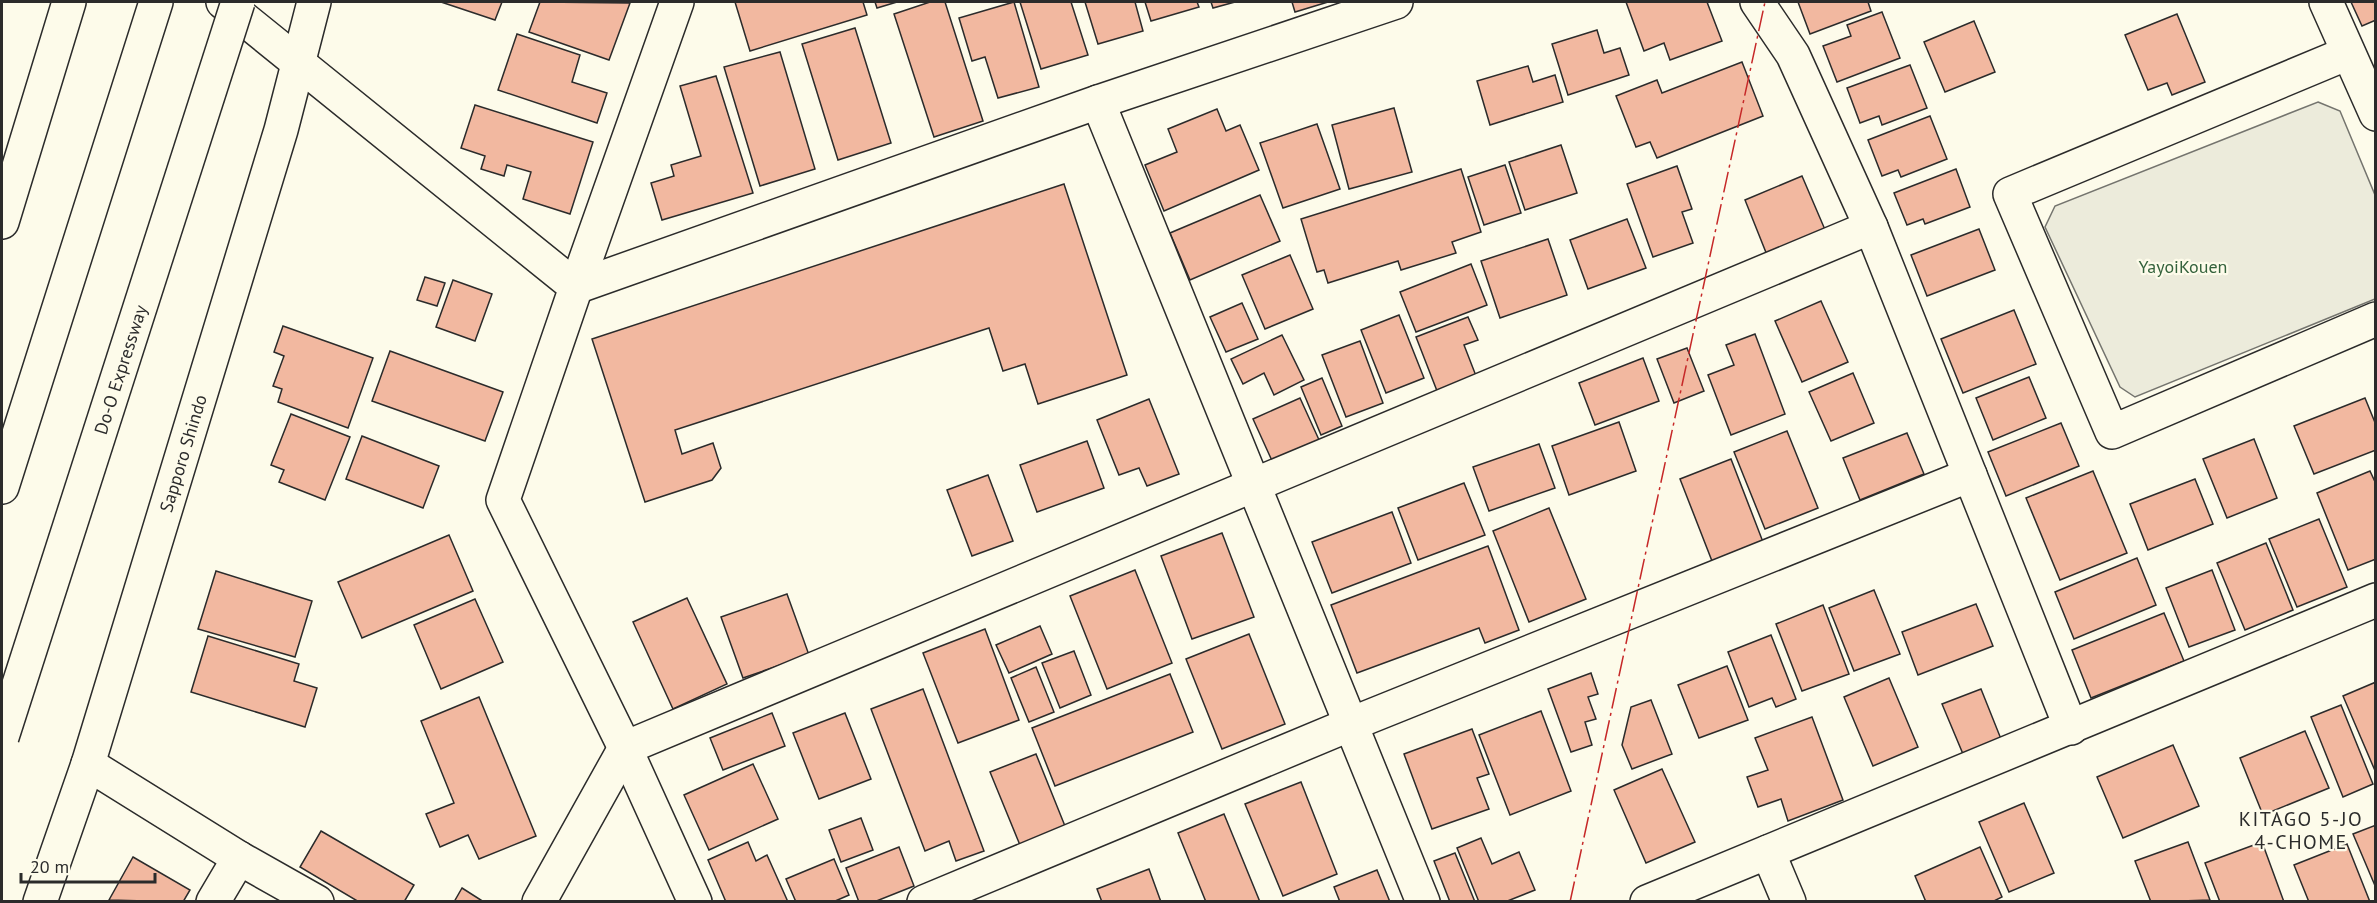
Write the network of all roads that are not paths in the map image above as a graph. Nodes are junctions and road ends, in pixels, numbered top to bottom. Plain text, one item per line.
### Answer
1 (69, 2) edge
2 (156, 2) edge
3 (223, 2) edge
4 (238, 2) edge
5 (314, 2) edge
6 (677, 2) edge
7 (1396, 2) edge
8 (1757, 2) edge
9 (2326, 2) edge
10 (2348, 53) junction
11 (299, 63) junction
12 (1098, 102) junction
13 (2376, 114) edge
14 (2, 222) edge
15 (1871, 227) junction
16 (576, 286) junction
17 (2376, 319) edge
18 (1970, 475) junction
19 (1254, 485) junction
20 (2, 487) edge
21 (2376, 600) edge
22 (1351, 724) junction
23 (2071, 728) junction
24 (2, 737) edge
25 (625, 748) junction
26 (88, 764) junction
27 (1768, 852) junction
28 (239, 858) junction
29 (40, 902) edge
30 (213, 902) edge
31 (317, 902) edge
32 (539, 902) edge
33 (695, 902) edge
34 (924, 902) edge
35 (1423, 902) edge
36 (1647, 902) edge
37 (1789, 902) edge

1 - 14 main road
2 - 20 main road
3 - 11 main road
4 - 24 main road, Do-O Expressway, bridge
5 - 11 main road, Sapporo Shindo
6 - 16 main road
7 - 12 main road
8 - 15 main road
9 - 10 main road
10 - 13 main road
10 - 17 main road
11 - 16 main road
11 - 26 main road, Sapporo Shindo
12 - 16 main road
12 - 19 main road
15 - 18 main road
15 - 19 main road
16 - 25 main road
18 - 22 main road
18 - 23 main road
19 - 22 main road
19 - 25 main road
21 - 23 main road
22 - 34 main road
22 - 35 main road
23 - 27 main road
25 - 32 main road
25 - 33 main road
26 - 28 main road
26 - 29 main road, Sapporo Shindo
27 - 36 main road
27 - 37 main road
28 - 30 main road
28 - 31 main road

